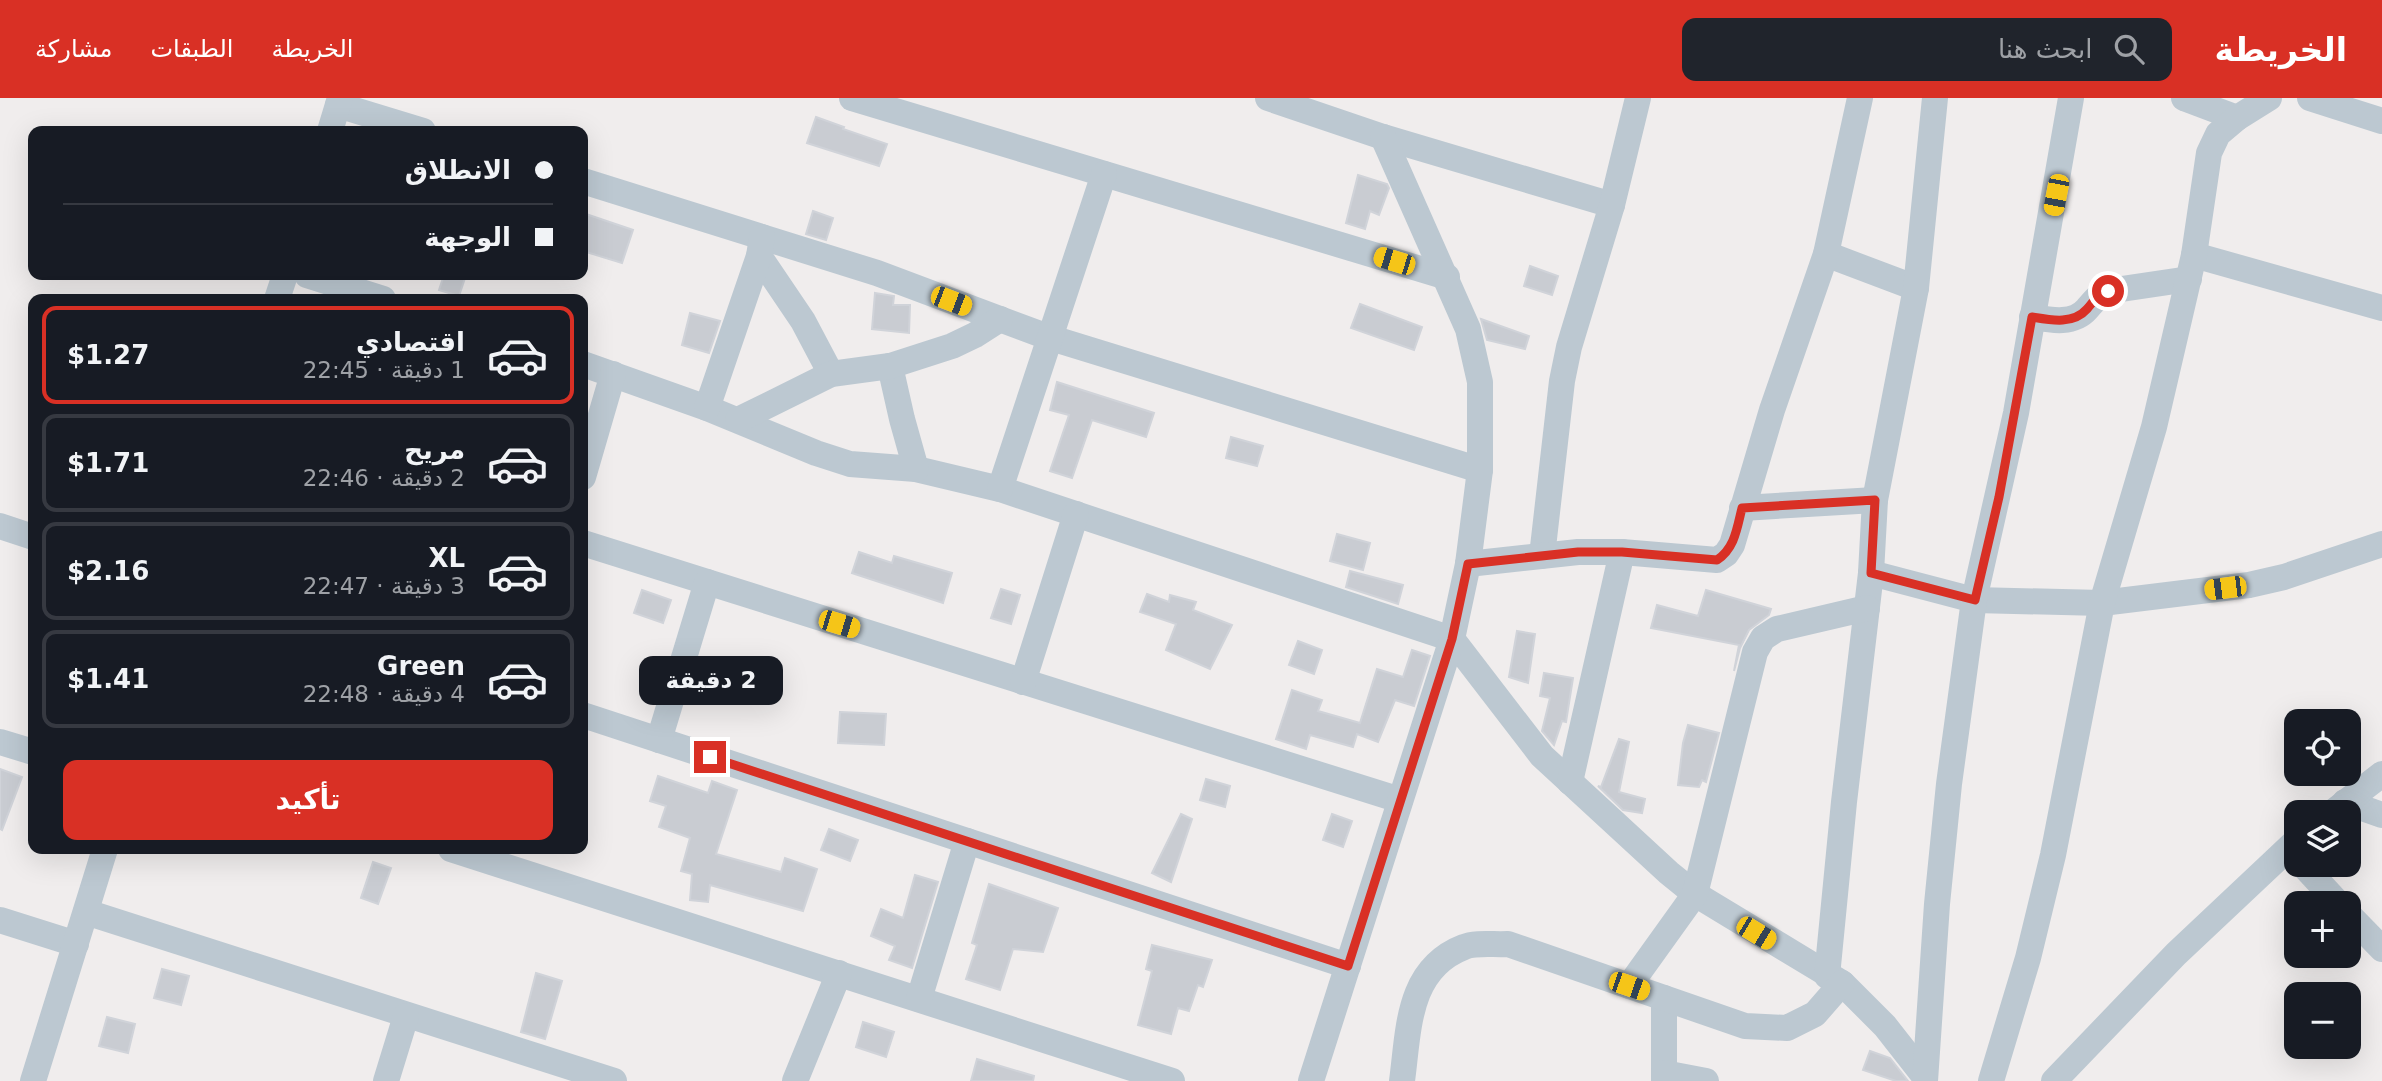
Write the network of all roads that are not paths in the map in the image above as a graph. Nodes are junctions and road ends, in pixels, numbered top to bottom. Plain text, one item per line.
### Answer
1 (852, 98) edge
2 (1268, 98) edge
3 (1638, 98) edge
4 (1860, 98) edge
5 (1935, 98) edge
6 (2071, 98) edge
7 (2184, 98) edge
8 (2269, 98) edge
9 (2310, 98) edge
10 (339, 102) edge
11 (1305, 104) edge
12 (2236, 118) junction
13 (2382, 121) edge
14 (332, 126) edge
15 (409, 126) edge
16 (1383, 136) junction
17 (1104, 174) junction
18 (588, 183) edge
19 (1612, 205) junction
20 (761, 246) junction
21 (1826, 254) junction
22 (2191, 267) junction
23 (1447, 277) junction
24 (323, 280) edge
25 (1916, 288) junction
26 (367, 294) edge
27 (2382, 308) edge
28 (2032, 317) junction
29 (1000, 319) junction
30 (1048, 337) junction
31 (588, 366) edge
32 (890, 366) junction
33 (613, 374) junction
34 (831, 374) junction
35 (707, 408) junction
36 (738, 420) junction
37 (588, 460) edge
38 (916, 469) junction
39 (1480, 470) junction
40 (999, 489) junction
41 (1875, 500) junction
42 (1742, 508) junction
43 (1076, 514) junction
44 (0, 526) edge
45 (28, 535) edge
46 (2382, 544) edge
47 (588, 545) edge
48 (1622, 552) junction
49 (1542, 556) junction
50 (1468, 564) junction
51 (1871, 573) junction
52 (707, 582) junction
53 (1975, 600) junction
54 (2102, 603) junction
55 (1867, 608) junction
56 (1452, 639) junction
57 (1023, 682) junction
58 (588, 717) edge
59 (659, 740) junction
60 (0, 742) edge
61 (28, 750) edge
62 (2382, 774) edge
63 (1570, 782) junction
64 (1400, 800) junction
65 (2348, 800) edge
66 (2361, 811) edge
67 (2382, 815) edge
68 (967, 841) junction
69 (103, 854) edge
70 (468, 854) edge
71 (2284, 862) edge
72 (2316, 877) edge
73 (2328, 891) edge
74 (1695, 894) junction
75 (86, 912) junction
76 (0, 920) edge
77 (2361, 927) edge
78 (76, 944) junction
79 (2382, 949) edge
80 (1348, 966) junction
81 (839, 973) junction
82 (1835, 980) junction
83 (1629, 986) junction
84 (1664, 998) junction
85 (919, 999) junction
86 (406, 1016) junction
87 (1664, 1077) edge
88 (41, 1079) edge
89 (1925, 1079) edge
90 (386, 1081) edge
91 (614, 1081) edge
92 (795, 1081) edge
93 (1171, 1081) edge
94 (1311, 1081) edge
95 (1402, 1081) edge
96 (1706, 1081) edge
97 (1991, 1081) edge
98 (2054, 1081) edge

1 - 17 street
2 - 11 street
3 - 19 street
4 - 21 street
5 - 25 street
6 - 28 street
7 - 12 street
8 - 12 street
9 - 13 street
10 - 14 street
10 - 15 street
11 - 16 street
12 - 22 street
16 - 19 street
16 - 23 street
17 - 23 street
17 - 30 street
18 - 20 street
19 - 49 street
20 - 29 street
20 - 34 street
20 - 35 street
21 - 25 street
21 - 42 street
22 - 27 street
22 - 28 street
22 - 54 street
23 - 39 street
24 - 26 street
25 - 41 street
28 - 53 street
29 - 30 street
29 - 32 street
30 - 39 street
30 - 40 street
31 - 33 street
32 - 34 street
32 - 38 street
33 - 35 street
33 - 37 street
34 - 36 street
35 - 36 street
36 - 38 street
38 - 40 street
39 - 50 street
40 - 43 street
41 - 42 street
41 - 51 street
42 - 48 street
43 - 56 street
43 - 57 street
44 - 45 street
46 - 54 street
47 - 52 street
48 - 49 street
48 - 63 street
49 - 50 street
50 - 56 street
51 - 53 street
51 - 55 street
52 - 57 street
52 - 59 street
53 - 54 street
53 - 89 street
54 - 97 street
55 - 74 street
55 - 82 street
56 - 63 street
56 - 64 street
57 - 64 street
58 - 59 street
59 - 68 street
60 - 61 street
62 - 65 street
63 - 74 street
64 - 80 street
66 - 67 street
68 - 80 street
68 - 85 street
69 - 75 street
70 - 81 street
71 - 98 street
72 - 73 street
74 - 82 street
74 - 83 street
75 - 78 street
75 - 86 street
76 - 78 street
77 - 79 street
78 - 88 street
80 - 94 street
81 - 85 street
81 - 92 street
82 - 84 street
82 - 89 street
83 - 84 street
83 - 95 street
84 - 87 street
85 - 93 street
86 - 90 street
86 - 91 street
87 - 96 street

